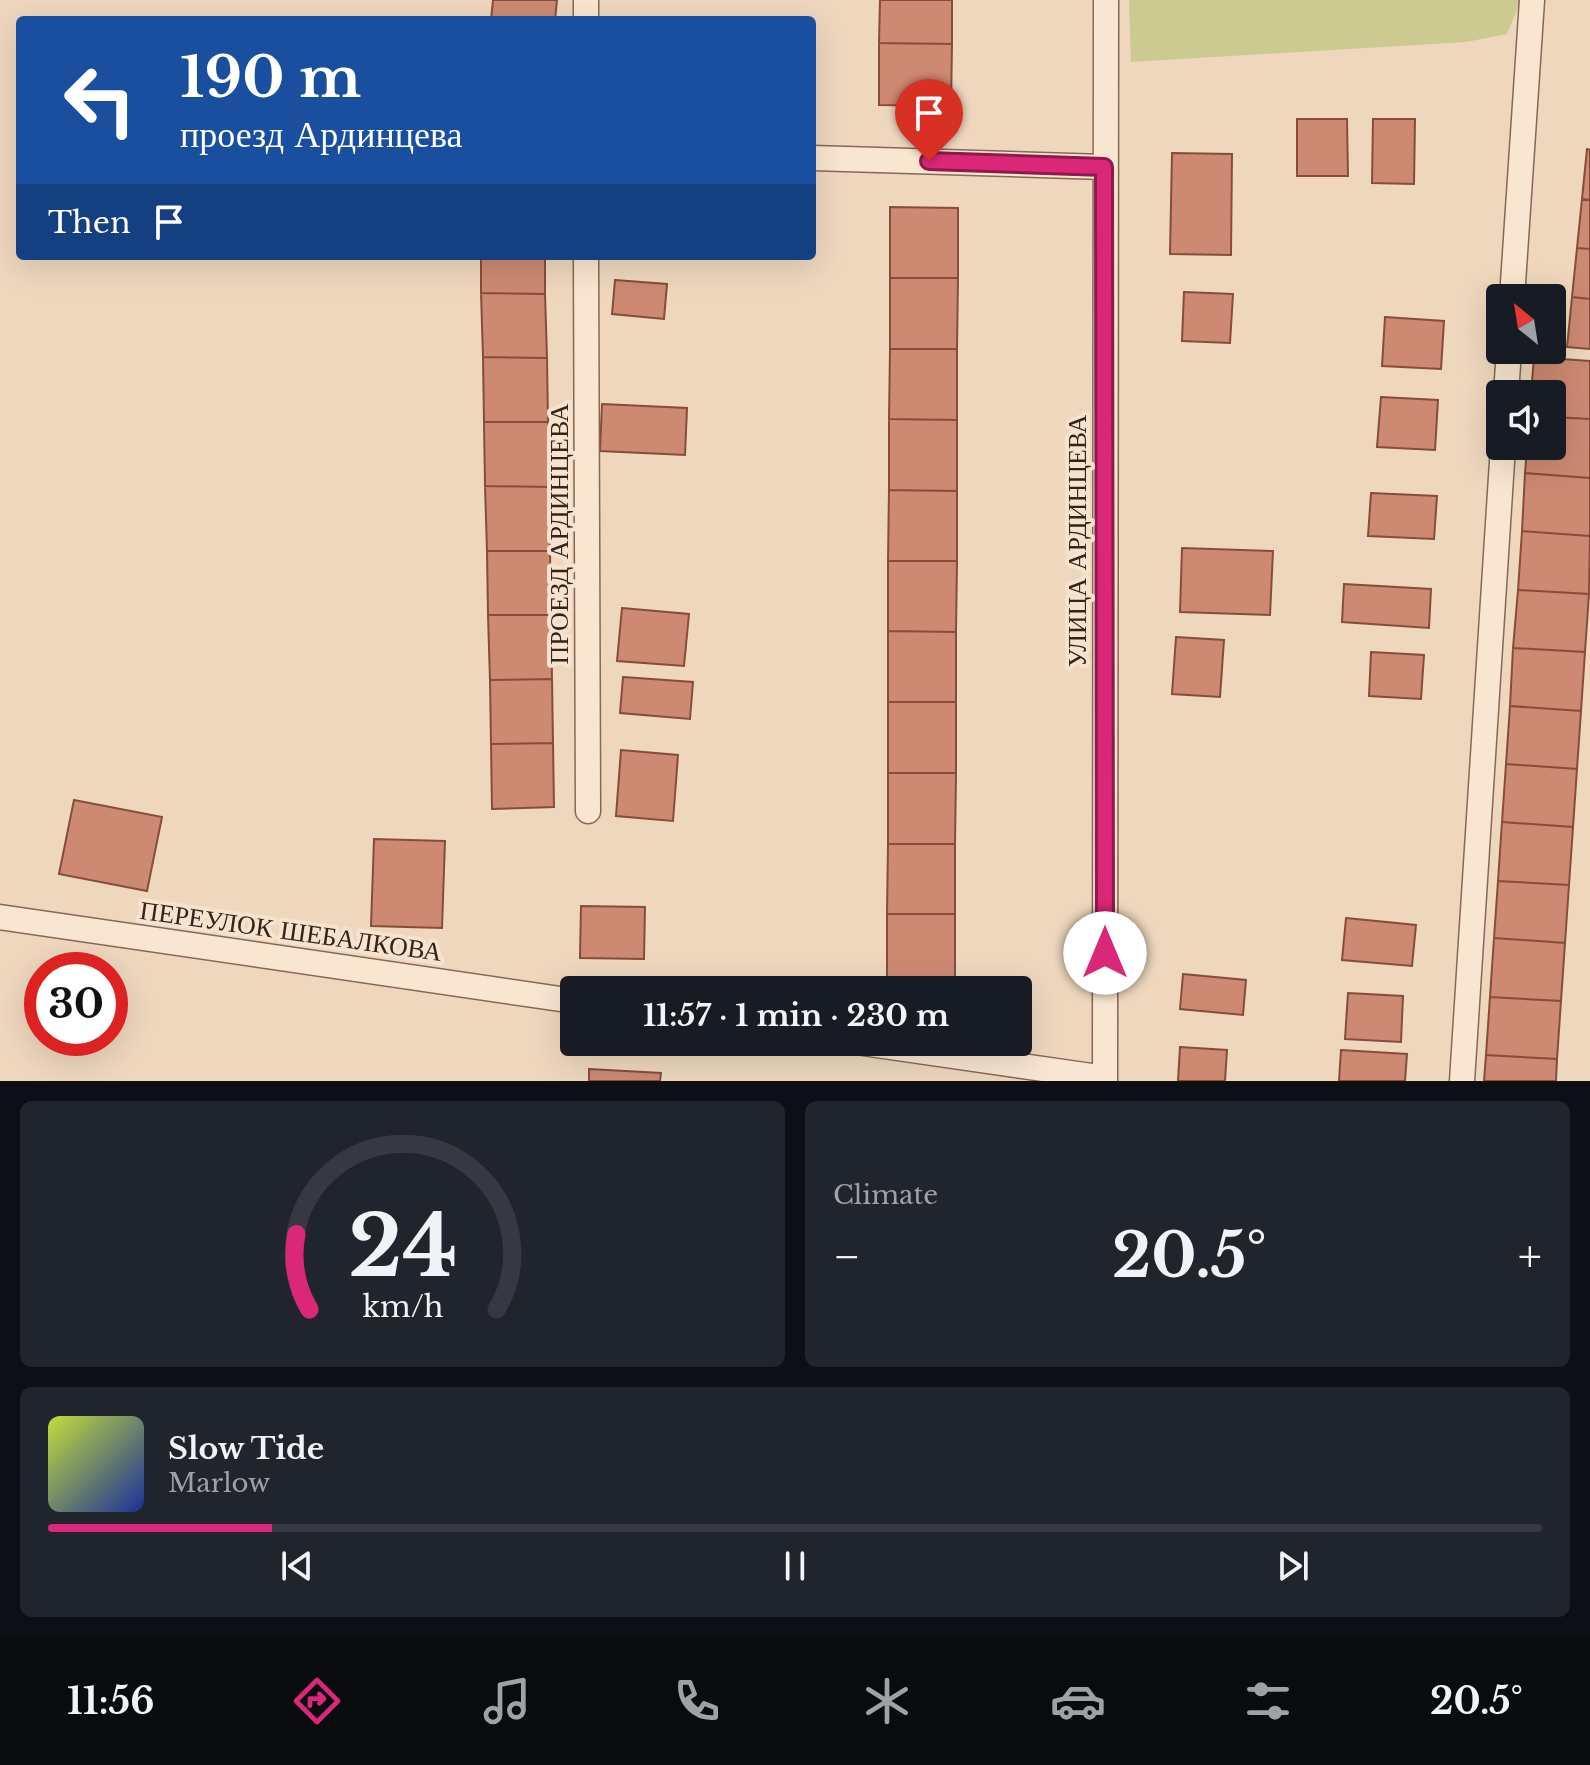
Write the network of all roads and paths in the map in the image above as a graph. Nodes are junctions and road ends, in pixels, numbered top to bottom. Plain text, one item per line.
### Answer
1 (1106, 0) edge
2 (1532, 0) edge
3 (816, 158) edge
4 (1104, 167) junction
5 (586, 260) edge
6 (1513, 284) edge
7 (1502, 460) edge
8 (588, 811) dead end
9 (0, 917) edge
10 (560, 999) edge
11 (948, 1056) edge
12 (1105, 1080) edge
13 (1462, 1081) edge

1 - 4 street, УЛИЦА АРДИНЦЕВА
2 - 6 street
3 - 4 street
4 - 12 street, УЛИЦА АРДИНЦЕВА
5 - 8 street, ПРОЕЗД АРДИНЦЕВА
7 - 13 street
9 - 10 street, ПЕРЕУЛОК ШЕБАЛКОВА
11 - 12 street

